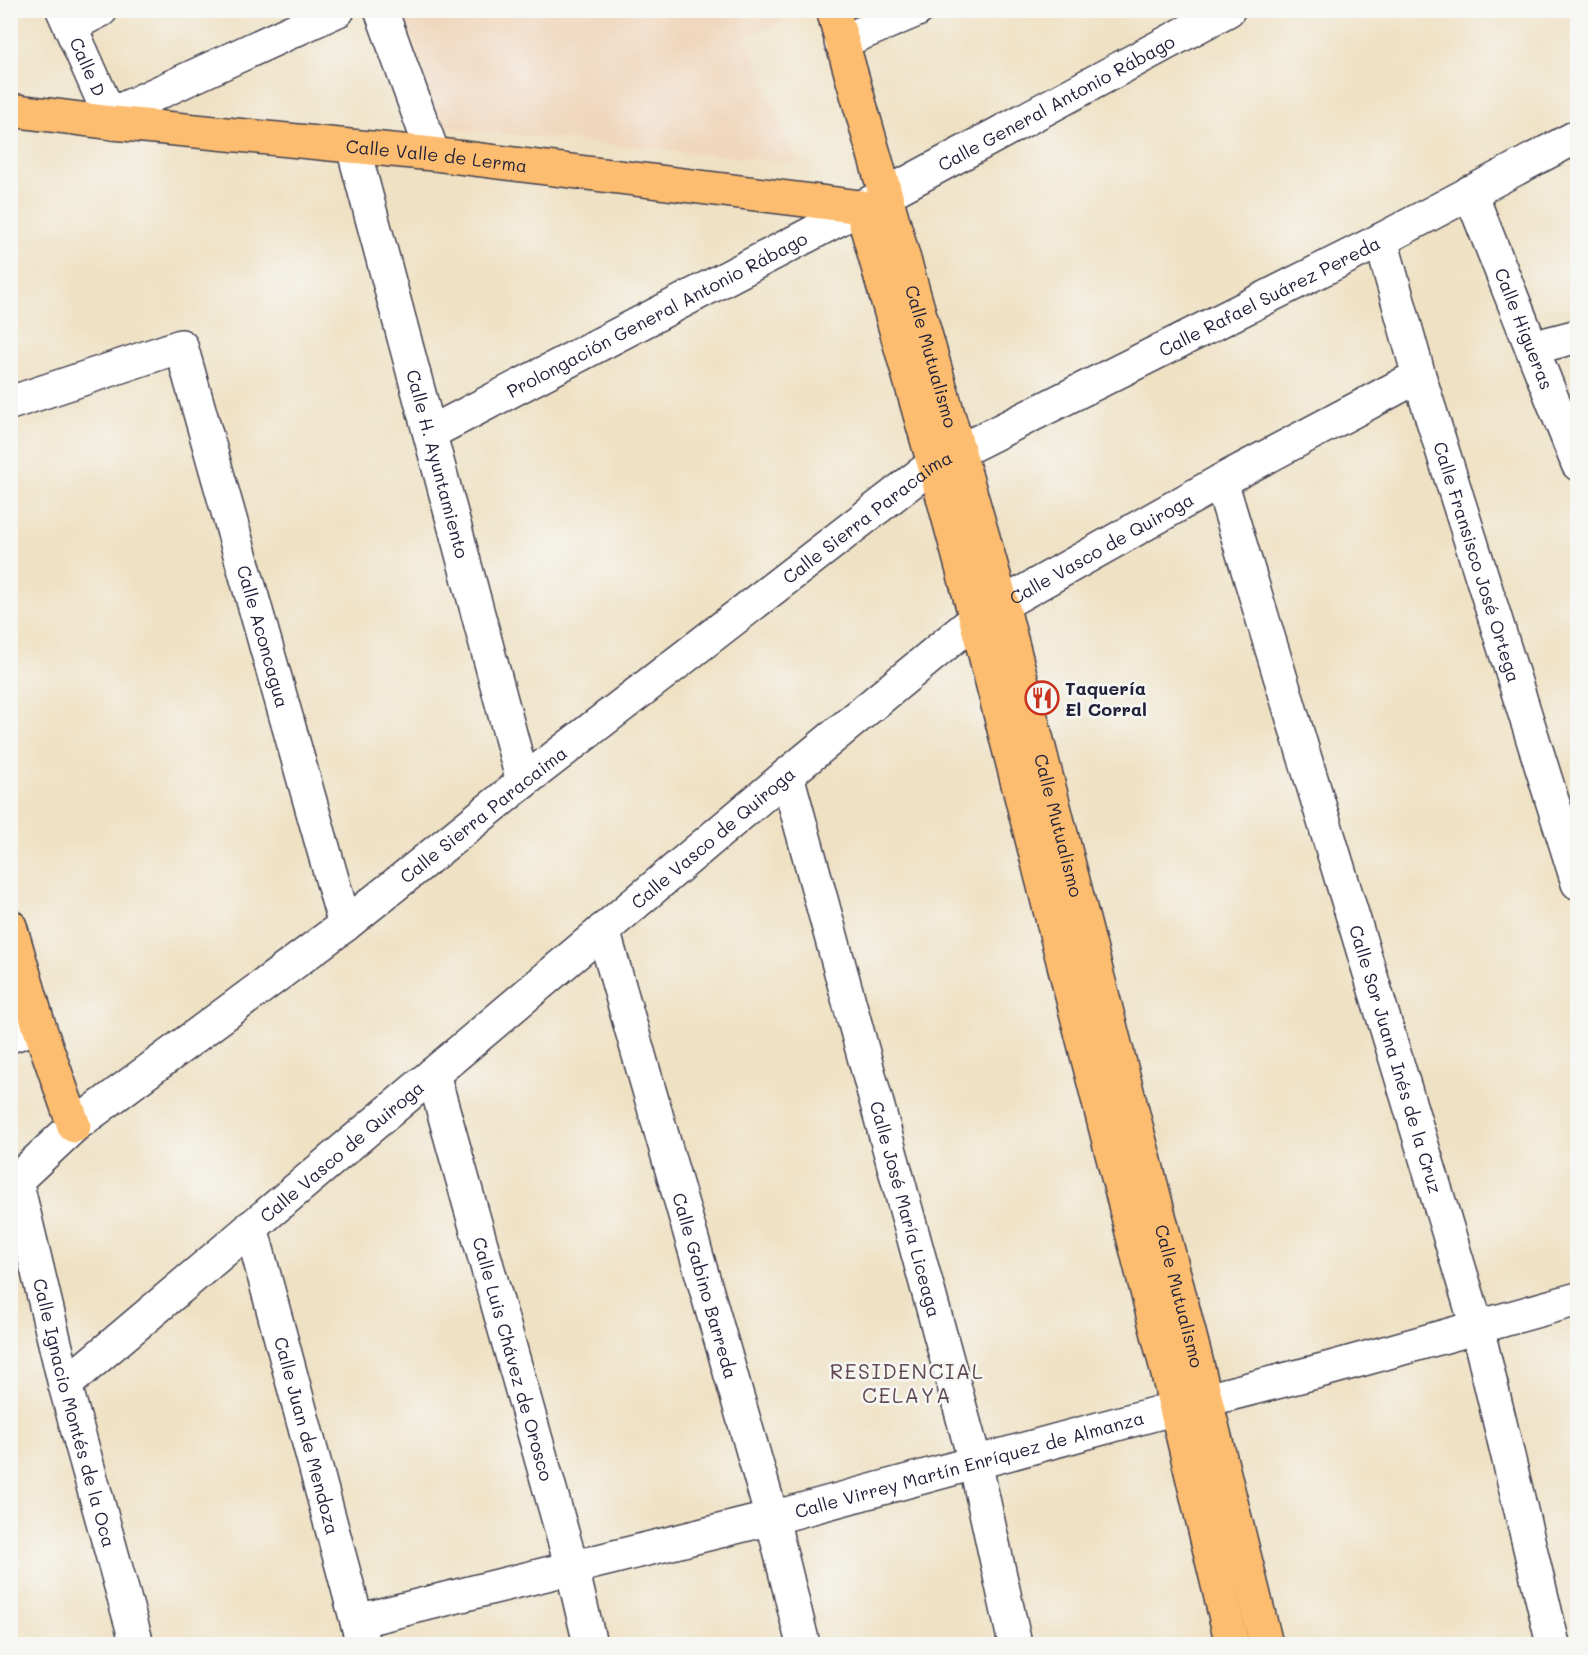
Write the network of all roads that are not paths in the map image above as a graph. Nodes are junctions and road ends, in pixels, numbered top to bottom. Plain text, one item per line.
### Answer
1 (101, 10) edge
2 (338, 10) edge
3 (381, 10) edge
4 (833, 10) edge
5 (917, 10) edge
6 (1228, 10) edge
7 (67, 18) edge
8 (841, 42) junction
9 (10, 110) edge
10 (112, 119) junction
11 (1578, 136) edge
12 (353, 147) junction
13 (433, 154) junction
14 (1470, 192) junction
15 (873, 201) junction
16 (1381, 240) junction
17 (1578, 336) edge
18 (1532, 348) junction
19 (1419, 376) junction
20 (10, 403) edge
21 (430, 434) junction
22 (947, 458) junction
23 (1578, 464) edge
24 (1221, 481) junction
25 (989, 612) junction
26 (787, 775) junction
27 (523, 782) junction
28 (1578, 883) edge
29 (345, 925) junction
30 (10, 926) edge
31 (603, 930) junction
32 (25, 1031) edge
33 (433, 1074) junction
34 (74, 1126) junction
35 (13, 1183) edge
36 (251, 1227) junction
37 (1578, 1299) edge
38 (1477, 1327) junction
39 (65, 1384) junction
40 (1191, 1404) junction
41 (975, 1462) junction
42 (772, 1518) junction
43 (572, 1568) junction
44 (360, 1633) edge
45 (137, 1644) edge
46 (590, 1644) edge
47 (803, 1644) edge
48 (1015, 1644) edge
49 (1232, 1644) edge
50 (1266, 1644) edge
51 (1553, 1644) edge

1 - 7 street
2 - 10 street
3 - 13 street
4 - 8 main road, Calle Mutualismo
5 - 8 street
6 - 15 street, Calle General Antonio Rábago
7 - 10 street, Calle D
8 - 15 main road, Calle Mutualismo
9 - 10 main road, Calle Valle de Lerma
10 - 12 main road, Calle Valle de Lerma
11 - 14 street, Calle Rafael Suárez Pereda
12 - 13 main road, Calle Valle de Lerma
12 - 21 street, Calle H. Ayuntamiento
13 - 15 main road, Calle Valle de Lerma
14 - 16 street, Calle Rafael Suárez Pereda
14 - 18 street, Calle Higueras
15 - 21 street, Prolongación General Antonio Rábago
15 - 22 main road, Calle Mutualismo
16 - 19 street, Calle Fransisco José Ortega
16 - 22 street, Calle Rafael Suárez Pereda
17 - 18 street
18 - 23 street, Calle Higueras
19 - 24 street, Calle Vasco de Quiroga
19 - 28 street, Calle Fransisco José Ortega
20 - 29 street, Calle Aconcagua
21 - 27 street, Calle H. Ayuntamiento
22 - 25 main road, Calle Mutualismo
22 - 27 street, Calle Sierra Paracaima
24 - 25 street, Calle Vasco de Quiroga
24 - 38 street, Calle Sor Juana Inés de la Cruz
25 - 26 street, Calle Vasco de Quiroga
25 - 40 main road, Calle Mutualismo
26 - 31 street, Calle Vasco de Quiroga
26 - 41 street, Calle José María Liceaga
27 - 29 street, Calle Sierra Paracaima
29 - 34 street, Calle Sierra Paracaima
30 - 32 main road
31 - 33 street, Calle Vasco de Quiroga
31 - 42 street, Calle Gabino Barreda
32 - 34 main road
33 - 36 street, Calle Vasco de Quiroga
33 - 43 street, Calle Luis Chávez de Orosco
34 - 35 street, Calle Sierra Paracaima
35 - 39 street, Calle Ignacio Montés de la Oca
36 - 39 street, Calle Vasco de Quiroga
36 - 44 street, Calle Juan de Mendoza
37 - 38 street, Calle Virrey Martín Enríquez de Almanza
38 - 40 street, Calle Virrey Martín Enríquez de Almanza
38 - 51 street, Calle Sor Juana Inés de la Cruz
39 - 45 street, Calle Ignacio Montés de la Oca
40 - 41 street, Calle Virrey Martín Enríquez de Almanza
40 - 49 main road, Calle Mutualismo
40 - 50 main road, Calle Mutualismo
41 - 42 street, Calle Virrey Martín Enríquez de Almanza
41 - 48 street, Calle José María Liceaga
42 - 43 street, Calle Virrey Martín Enríquez de Almanza
42 - 47 street, Calle Gabino Barreda
43 - 44 street, Calle Virrey Martín Enríquez de Almanza
43 - 46 street, Calle Luis Chávez de Orosco

